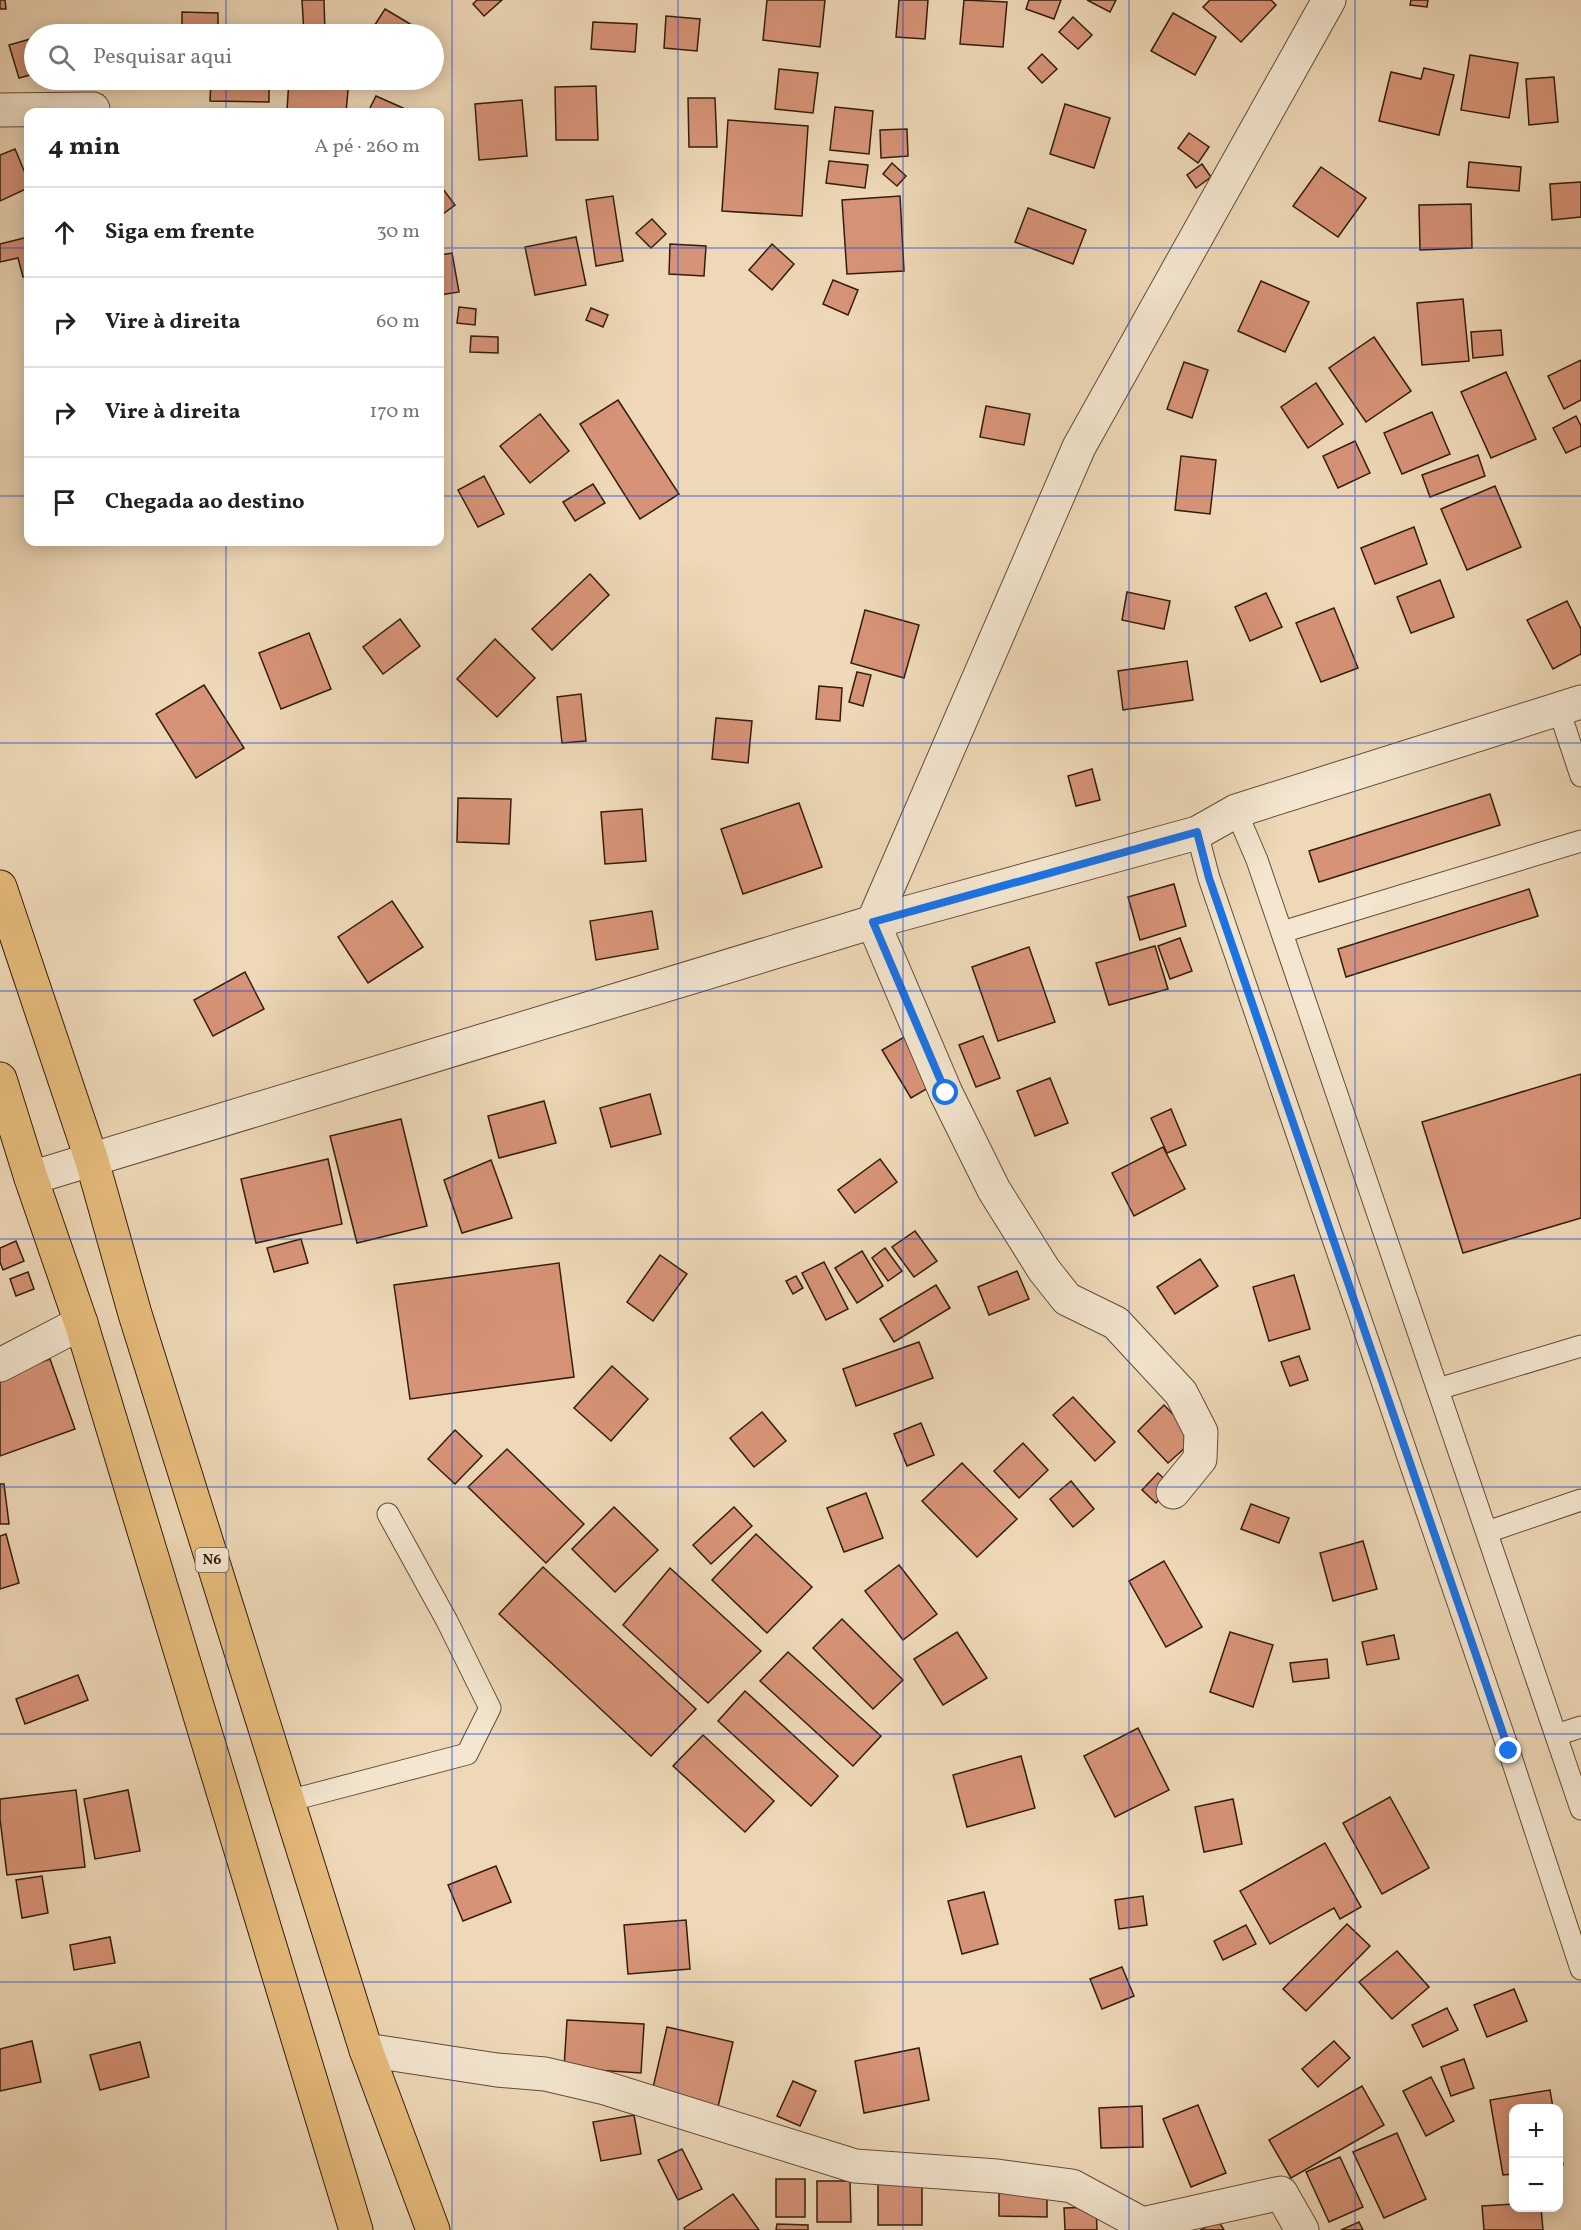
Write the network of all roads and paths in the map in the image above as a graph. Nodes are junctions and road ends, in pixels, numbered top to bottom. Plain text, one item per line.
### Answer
1 (1329, 0) edge
2 (0, 110) edge
3 (24, 110) edge
4 (1570, 706) edge
5 (1581, 776) edge
6 (1236, 811) junction
7 (1197, 832) junction
8 (1581, 841) edge
9 (0, 887) edge
10 (873, 922) junction
11 (1282, 932) junction
12 (0, 1079) edge
13 (92, 1161) junction
14 (31, 1178) junction
15 (81, 1323) junction
16 (1581, 1346) edge
17 (0, 1365) edge
18 (1438, 1389) junction
19 (1173, 1492) dead end
20 (1581, 1500) edge
21 (388, 1514) dead end
22 (1487, 1532) junction
23 (1581, 1727) edge
24 (1556, 1735) junction
25 (1577, 1786) edge
26 (288, 1801) junction
27 (1581, 1809) edge
28 (1581, 1969) edge
29 (366, 2050) junction
30 (356, 2230) edge
31 (433, 2230) edge
32 (1302, 2230) edge

1 - 10 street
2 - 3 street
4 - 5 lane
4 - 6 street
6 - 7 street
6 - 11 lane
7 - 10 street
7 - 28 lane
8 - 11 lane
9 - 13 highway, N6
10 - 13 street
10 - 19 street
11 - 18 lane
12 - 14 highway
13 - 14 street
13 - 26 highway, N6
14 - 15 highway
15 - 17 street
15 - 30 highway
16 - 18 lane
18 - 22 lane
20 - 22 lane
21 - 26 lane
22 - 24 lane
23 - 24 lane
24 - 25 lane
25 - 27 lane
26 - 29 highway, N6
29 - 31 highway, N6
29 - 32 street

